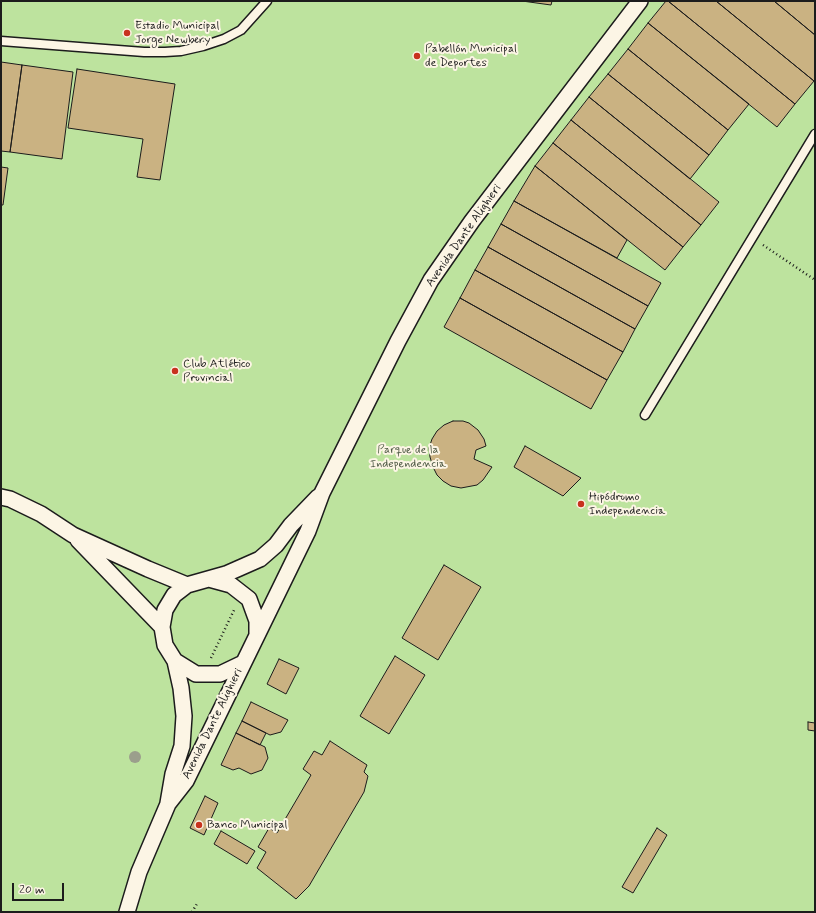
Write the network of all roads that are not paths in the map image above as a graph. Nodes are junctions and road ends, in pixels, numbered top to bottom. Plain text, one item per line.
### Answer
1 (267, 1) edge
2 (640, 1) edge
3 (1, 41) edge
4 (815, 134) edge
5 (645, 415) dead end
6 (322, 493) junction
7 (1, 497) edge
8 (73, 535) junction
9 (209, 579) junction
10 (187, 585) junction
11 (162, 627) junction
12 (257, 635) junction
13 (175, 661) junction
14 (243, 663) junction
15 (168, 804) junction
16 (127, 912) edge

1 - 3 lane
2 - 6 street, Avenida Dante Alighieri
4 - 5 lane
6 - 9 street, Avenida Dante Alighieri
6 - 12 street, Avenida Dante Alighieri
7 - 8 street
8 - 10 street
8 - 11 street
9 - 10 street
9 - 12 street
10 - 11 street
11 - 13 street
12 - 14 street
13 - 14 street
13 - 15 street, Avenida Dante Alighieri
14 - 15 street, Avenida Dante Alighieri
15 - 16 street, Avenida Dante Alighieri

